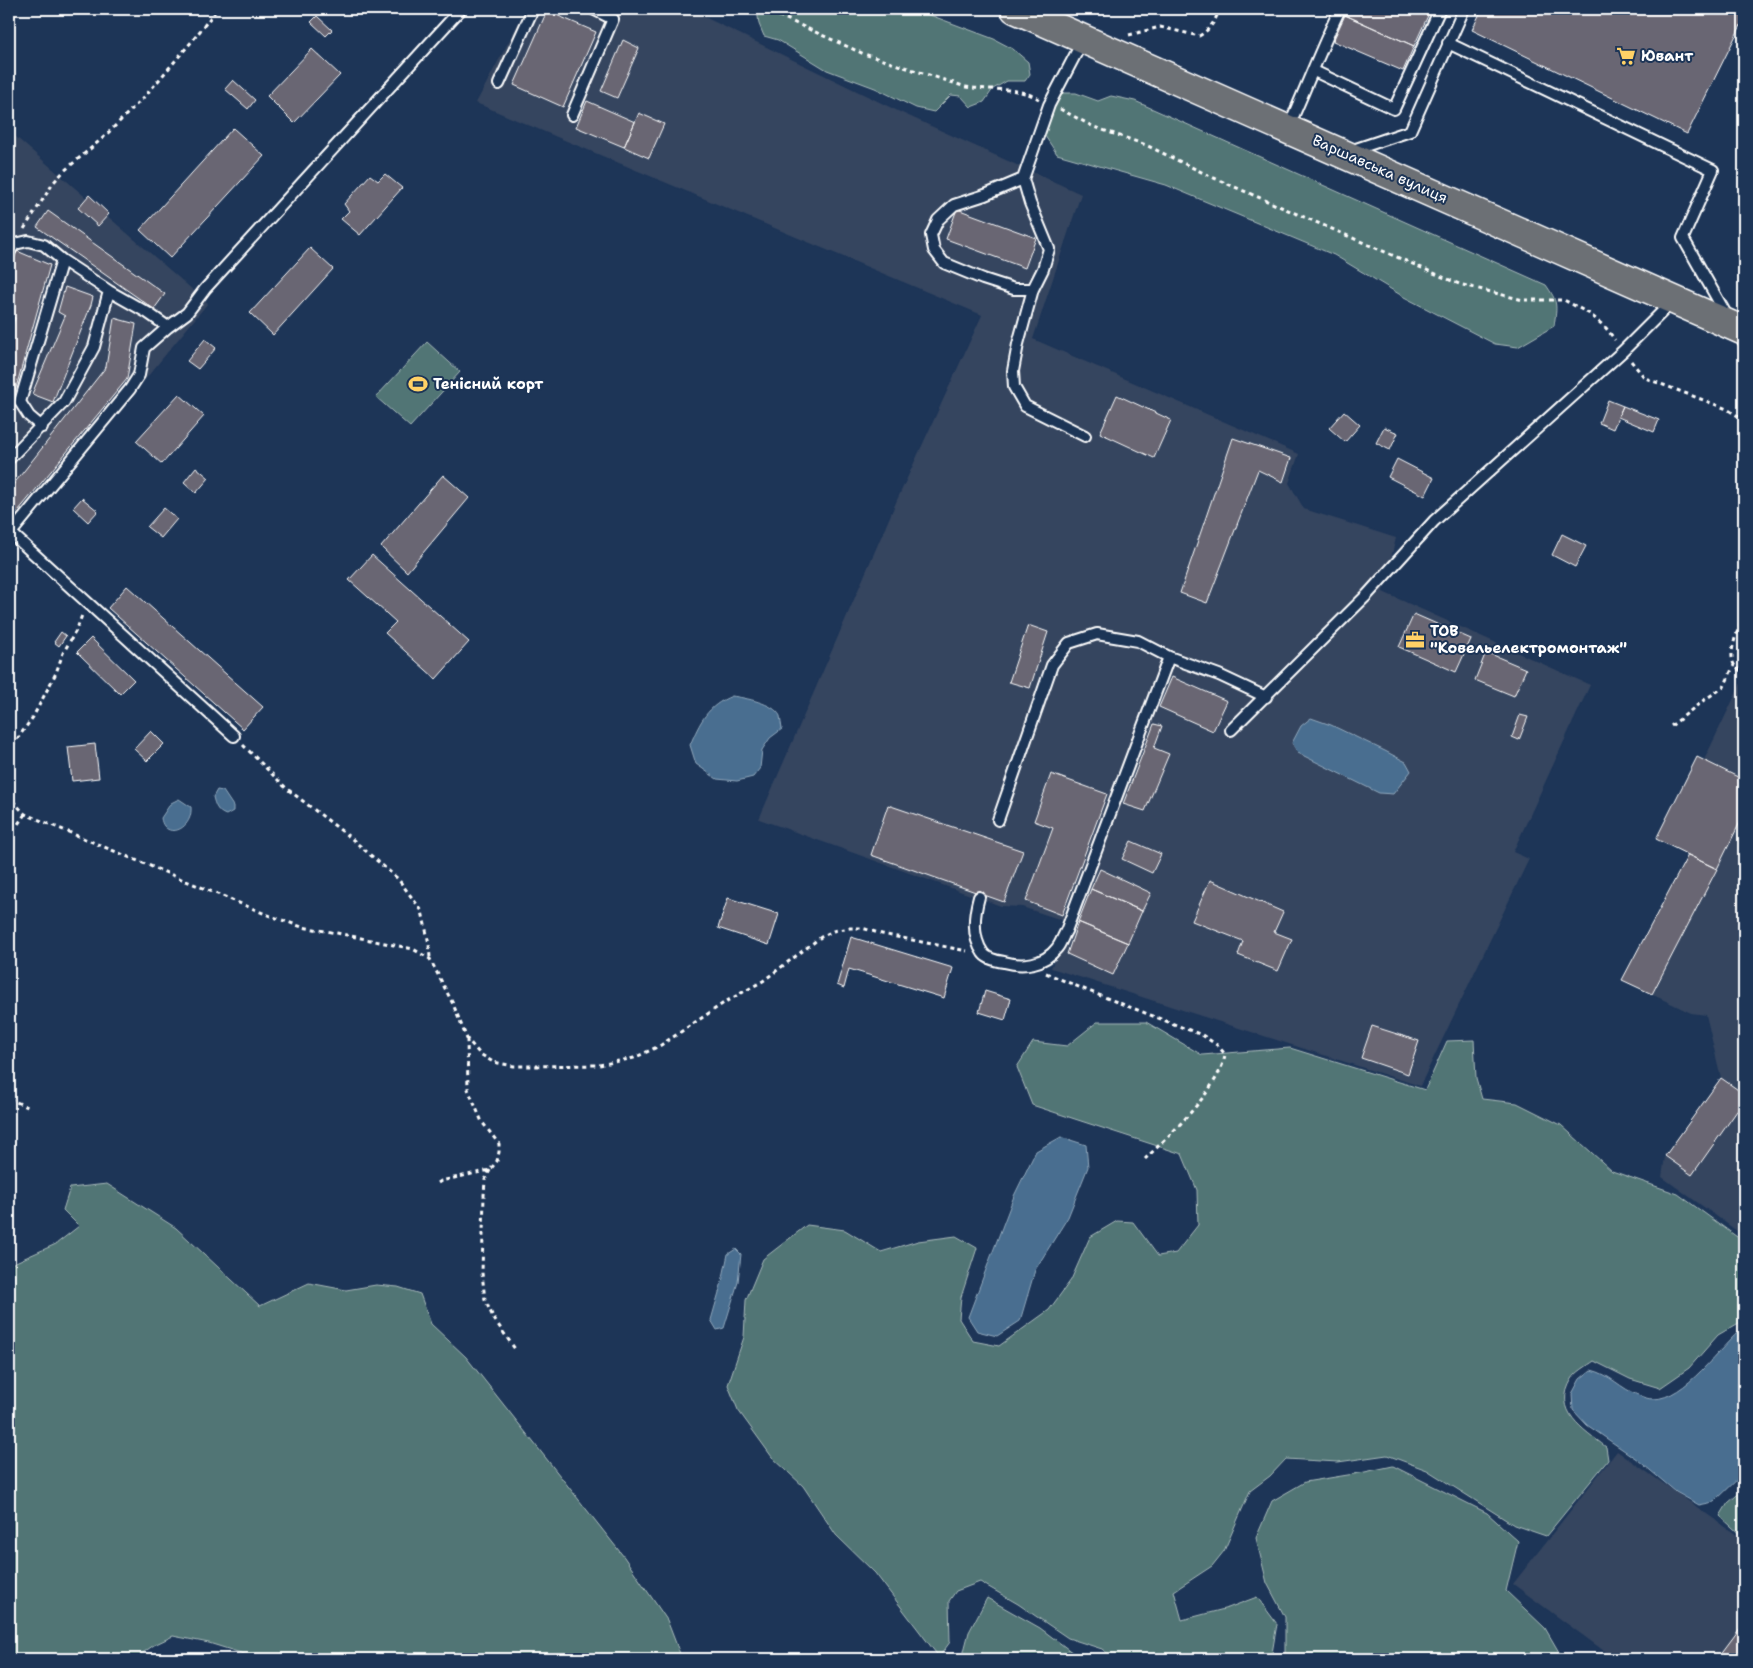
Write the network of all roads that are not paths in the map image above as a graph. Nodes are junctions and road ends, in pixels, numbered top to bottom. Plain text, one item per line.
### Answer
1 (461, 9) edge
2 (533, 9) edge
3 (593, 9) edge
4 (1015, 9) edge
5 (1340, 9) edge
6 (1440, 9) edge
7 (1464, 9) edge
8 (1084, 39) junction
9 (1448, 43) junction
10 (1314, 71) junction
11 (499, 84) dead end
12 (572, 116) dead end
13 (1288, 129) junction
14 (1343, 153) junction
15 (1023, 179) junction
16 (12, 248) edge
17 (62, 260) junction
18 (1033, 289) junction
19 (109, 291) junction
20 (1675, 299) junction
21 (168, 327) junction
22 (1738, 328) edge
23 (42, 426) junction
24 (1085, 436) dead end
25 (9, 459) edge
26 (1169, 657) junction
27 (1266, 697) junction
28 (1231, 730) dead end
29 (234, 736) road end
30 (998, 820) dead end
31 (979, 896) dead end

1 - 21 lane
2 - 11 lane
3 - 12 lane
4 - 8 highway, Варшавська вулиця
5 - 10 lane
6 - 10 lane
7 - 9 lane
8 - 13 highway, Варшавська вулиця
8 - 15 lane
9 - 14 lane
9 - 22 lane
10 - 13 lane
13 - 14 highway, Варшавська вулиця
14 - 20 highway, Варшавська вулиця
15 - 18 lane
15 - 18 lane
16 - 17 lane
17 - 19 lane
17 - 23 lane
18 - 24 lane
19 - 21 lane
19 - 23 lane
20 - 22 highway, Варшавська вулиця
20 - 27 lane
21 - 29 lane
23 - 25 lane
26 - 27 lane
26 - 30 lane
26 - 31 lane
27 - 28 lane

